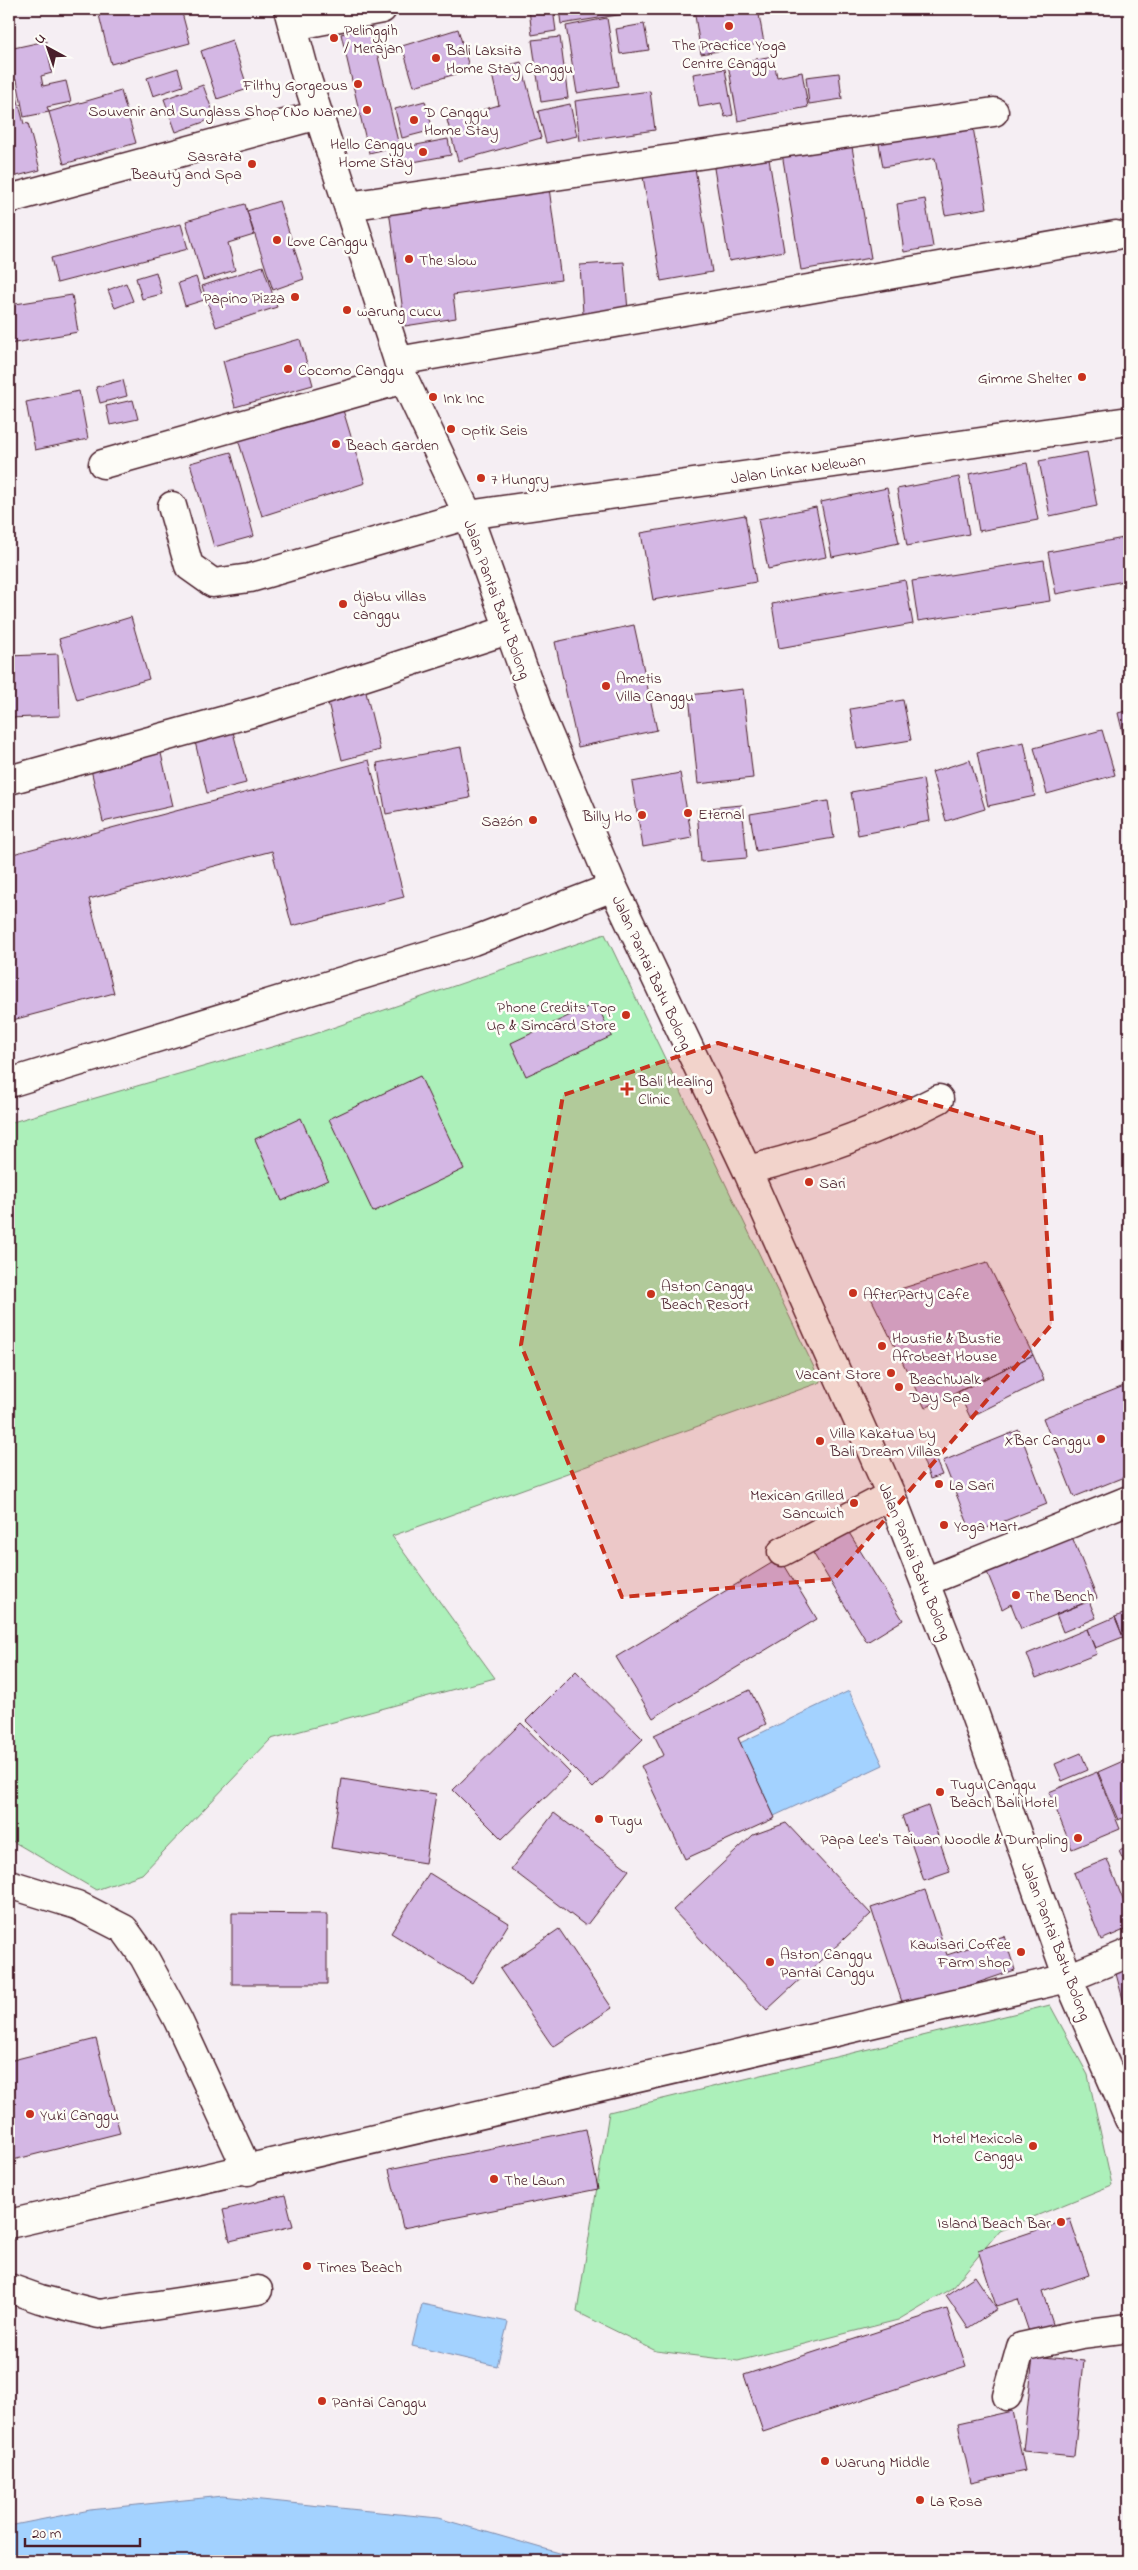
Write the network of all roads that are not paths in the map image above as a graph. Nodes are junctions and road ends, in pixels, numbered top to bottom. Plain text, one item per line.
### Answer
1 (382, 9) edge
2 (291, 17) edge
3 (994, 112) dead end
4 (318, 115) junction
5 (9, 199) edge
6 (348, 206) junction
7 (1116, 235) dead end
8 (401, 370) junction
9 (1129, 421) edge
10 (103, 464) dead end
11 (172, 506) dead end
12 (468, 515) junction
13 (508, 630) junction
14 (9, 780) edge
15 (613, 886) junction
16 (9, 1083) edge
17 (940, 1099) dead end
18 (748, 1170) junction
19 (891, 1495) junction
20 (1129, 1500) edge
21 (782, 1552) dead end
22 (925, 1582) junction
23 (9, 1884) edge
24 (1129, 1954) edge
25 (1068, 1978) junction
26 (1129, 2119) edge
27 (248, 2171) junction
28 (9, 2224) edge
29 (9, 2288) edge
30 (258, 2290) dead end
31 (1129, 2328) edge
32 (1007, 2396) dead end

1 - 2 street
2 - 4 street, Jalan Pantai Batu Bolong
3 - 6 street
4 - 5 street
4 - 6 street, Jalan Pantai Batu Bolong
6 - 8 street, Jalan Pantai Batu Bolong
7 - 8 street
8 - 10 street
8 - 12 street, Jalan Pantai Batu Bolong
9 - 12 street, Jalan Linkar Nelewan
11 - 12 street, Jalan Linkar Nelewan
12 - 13 street, Jalan Pantai Batu Bolong
13 - 14 street
13 - 15 street, Jalan Pantai Batu Bolong
15 - 16 street
15 - 18 street, Jalan Pantai Batu Bolong
17 - 18 street
18 - 19 street, Jalan Pantai Batu Bolong
19 - 21 street
19 - 22 street, Jalan Pantai Batu Bolong
20 - 22 street
22 - 25 street, Jalan Pantai Batu Bolong
23 - 27 street
24 - 25 street
25 - 26 street, Jalan Pantai Batu Bolong
25 - 27 street
27 - 28 street
29 - 30 street
31 - 32 street

